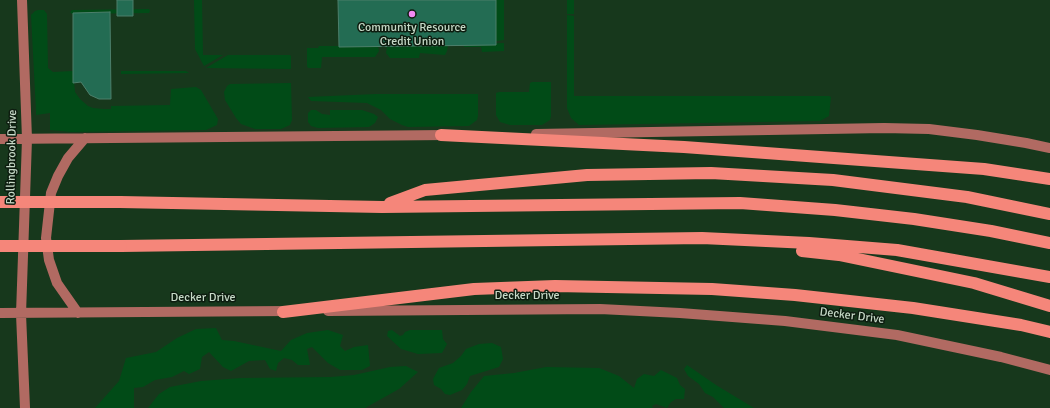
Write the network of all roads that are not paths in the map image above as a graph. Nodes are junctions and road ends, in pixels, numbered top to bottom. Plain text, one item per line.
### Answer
1 (22, 0) edge
2 (441, 135) junction
3 (85, 138) junction
4 (0, 139) edge
5 (27, 139) junction
6 (1050, 148) edge
7 (1050, 179) edge
8 (0, 202) edge
9 (382, 207) junction
10 (1050, 214) edge
11 (702, 238) junction
12 (1050, 243) edge
13 (0, 246) edge
14 (1050, 277) edge
15 (1050, 306) edge
16 (283, 312) junction
17 (0, 313) edge
18 (78, 313) junction
19 (21, 314) junction
20 (1050, 332) edge
21 (1050, 370) edge
22 (25, 408) edge

1 - 5 main road, Rollingbrook Drive
2 - 3 main road
2 - 6 main road
2 - 7 highway
3 - 5 main road
3 - 18 main road
4 - 5 main road
5 - 19 main road, Rollingbrook Drive
8 - 9 highway, bridge
9 - 10 highway
9 - 12 highway
11 - 13 highway, bridge
11 - 14 highway
11 - 15 highway
16 - 18 main road, Decker Drive
16 - 20 highway
16 - 21 main road, Decker Drive
17 - 19 main road, Decker Drive
18 - 19 main road, Decker Drive
19 - 22 main road, Rollingbrook Drive

